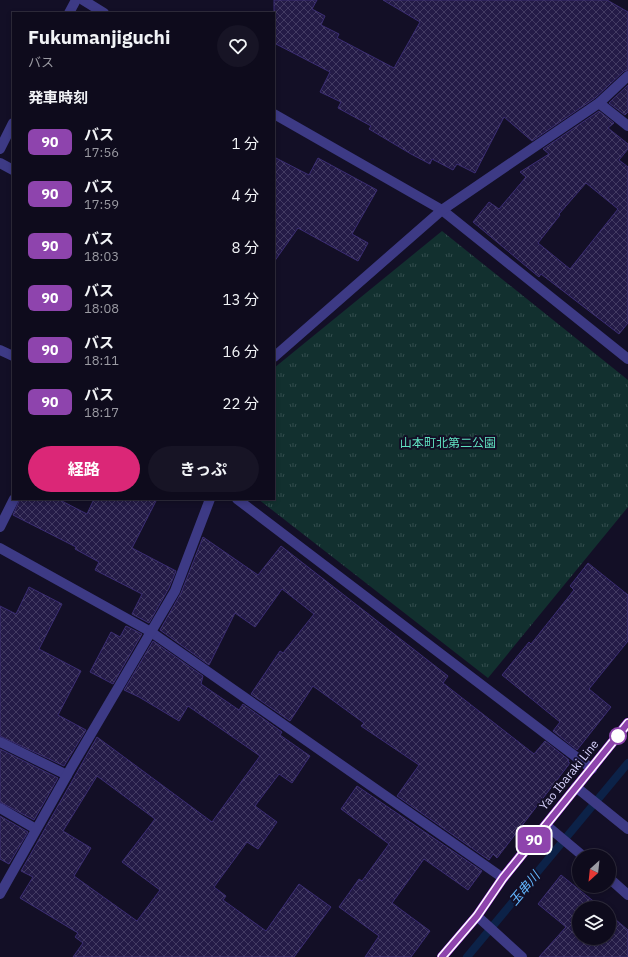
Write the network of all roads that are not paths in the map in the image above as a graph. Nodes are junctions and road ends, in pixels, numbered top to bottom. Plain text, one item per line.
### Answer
1 (76, 0) edge
2 (83, 0) edge
3 (70, 12) edge
4 (102, 12) edge
5 (628, 76) edge
6 (599, 103) junction
7 (275, 115) edge
8 (12, 125) edge
9 (628, 126) edge
10 (0, 149) edge
11 (0, 163) edge
12 (12, 169) edge
13 (442, 210) junction
14 (0, 350) edge
15 (276, 351) edge
16 (12, 356) edge
17 (628, 359) edge
18 (14, 500) edge
19 (210, 500) edge
20 (238, 500) edge
21 (0, 528) edge
22 (0, 548) edge
23 (151, 632) junction
24 (628, 723) edge
25 (0, 742) edge
26 (592, 769) junction
27 (67, 775) junction
28 (579, 790) junction
29 (0, 808) edge
30 (548, 827) junction
31 (628, 828) edge
32 (36, 829) junction
33 (574, 849) edge
34 (503, 878) junction
35 (616, 884) edge
36 (0, 894) edge
37 (628, 895) edge
38 (477, 916) junction
39 (442, 957) edge
40 (522, 957) edge

1 - 3 street
2 - 4 street
5 - 6 street
6 - 9 street
6 - 13 street
7 - 13 street
8 - 10 street
11 - 12 street
13 - 15 street
13 - 17 street
14 - 16 street
18 - 21 street
19 - 23 street
20 - 26 street
22 - 23 street
23 - 27 street
23 - 34 street
24 - 26 main road, Yao Ibaraki Line
25 - 27 street
26 - 28 main road, Yao Ibaraki Line
27 - 32 street
28 - 30 main road, Yao Ibaraki Line
28 - 31 street
29 - 32 street
30 - 33 street
30 - 34 main road, Yao Ibaraki Line
32 - 36 street
34 - 38 main road, Yao Ibaraki Line
35 - 37 street
38 - 39 main road, Yao Ibaraki Line
38 - 40 street

